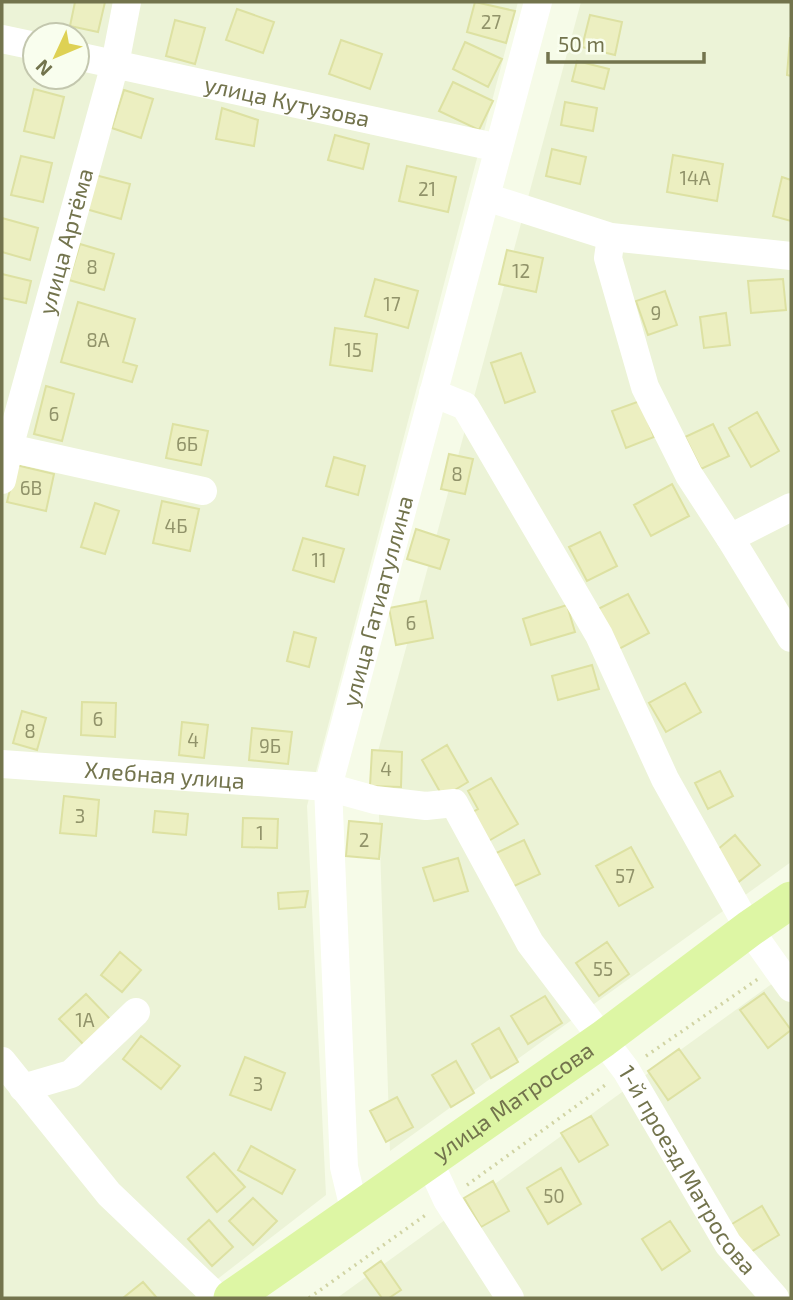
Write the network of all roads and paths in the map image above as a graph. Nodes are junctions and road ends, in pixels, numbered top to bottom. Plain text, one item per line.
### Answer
1 (127, 2) edge
2 (538, 2) edge
3 (2, 39) edge
4 (21, 43) edge
5 (91, 59) edge
6 (115, 64) junction
7 (499, 148) junction
8 (486, 197) junction
9 (611, 237) junction
10 (791, 256) edge
11 (433, 393) junction
12 (9, 448) junction
13 (2, 480) edge
14 (203, 491) dead end
15 (791, 507) edge
16 (730, 538) junction
17 (791, 638) edge
18 (2, 764) edge
19 (328, 788) junction
20 (791, 900) edge
21 (749, 929) junction
22 (784, 977) edge
23 (136, 1012) dead end
24 (603, 1039) junction
25 (2, 1062) edge
26 (626, 1070) junction
27 (23, 1088) junction
28 (429, 1161) junction
29 (447, 1200) junction
30 (355, 1213) junction
31 (218, 1298) edge
32 (232, 1298) edge
33 (309, 1298) edge
34 (510, 1298) edge
35 (775, 1298) edge

1 - 6 street, улица Артёма
2 - 7 street, улица Гатиатуллина
3 - 4 street
5 - 6 street, улица Кутузова
6 - 7 street, улица Кутузова
6 - 12 street, улица Артёма
7 - 8 street, улица Гатиатуллина
8 - 9 street
8 - 11 street, улица Гатиатуллина
9 - 10 street
9 - 16 street
11 - 19 street, улица Гатиатуллина
11 - 21 street
12 - 13 street, улица Артёма
12 - 14 street
15 - 16 street
16 - 17 street
18 - 19 street, Хлебная улица
19 - 24 street, Хлебная улица
19 - 30 street, улица Гатиатуллина
20 - 21 main road, улица Матросова
21 - 22 street
21 - 24 main road, улица Матросова
22 - 26 path
23 - 27 street
24 - 26 street, 1-й проезд Матросова
24 - 28 main road, улица Матросова
25 - 27 street
26 - 29 path
26 - 35 street, 1-й проезд Матросова
27 - 31 street
28 - 29 street
28 - 30 main road, улица Матросова
29 - 33 path
29 - 34 street
30 - 32 main road, улица Матросова

